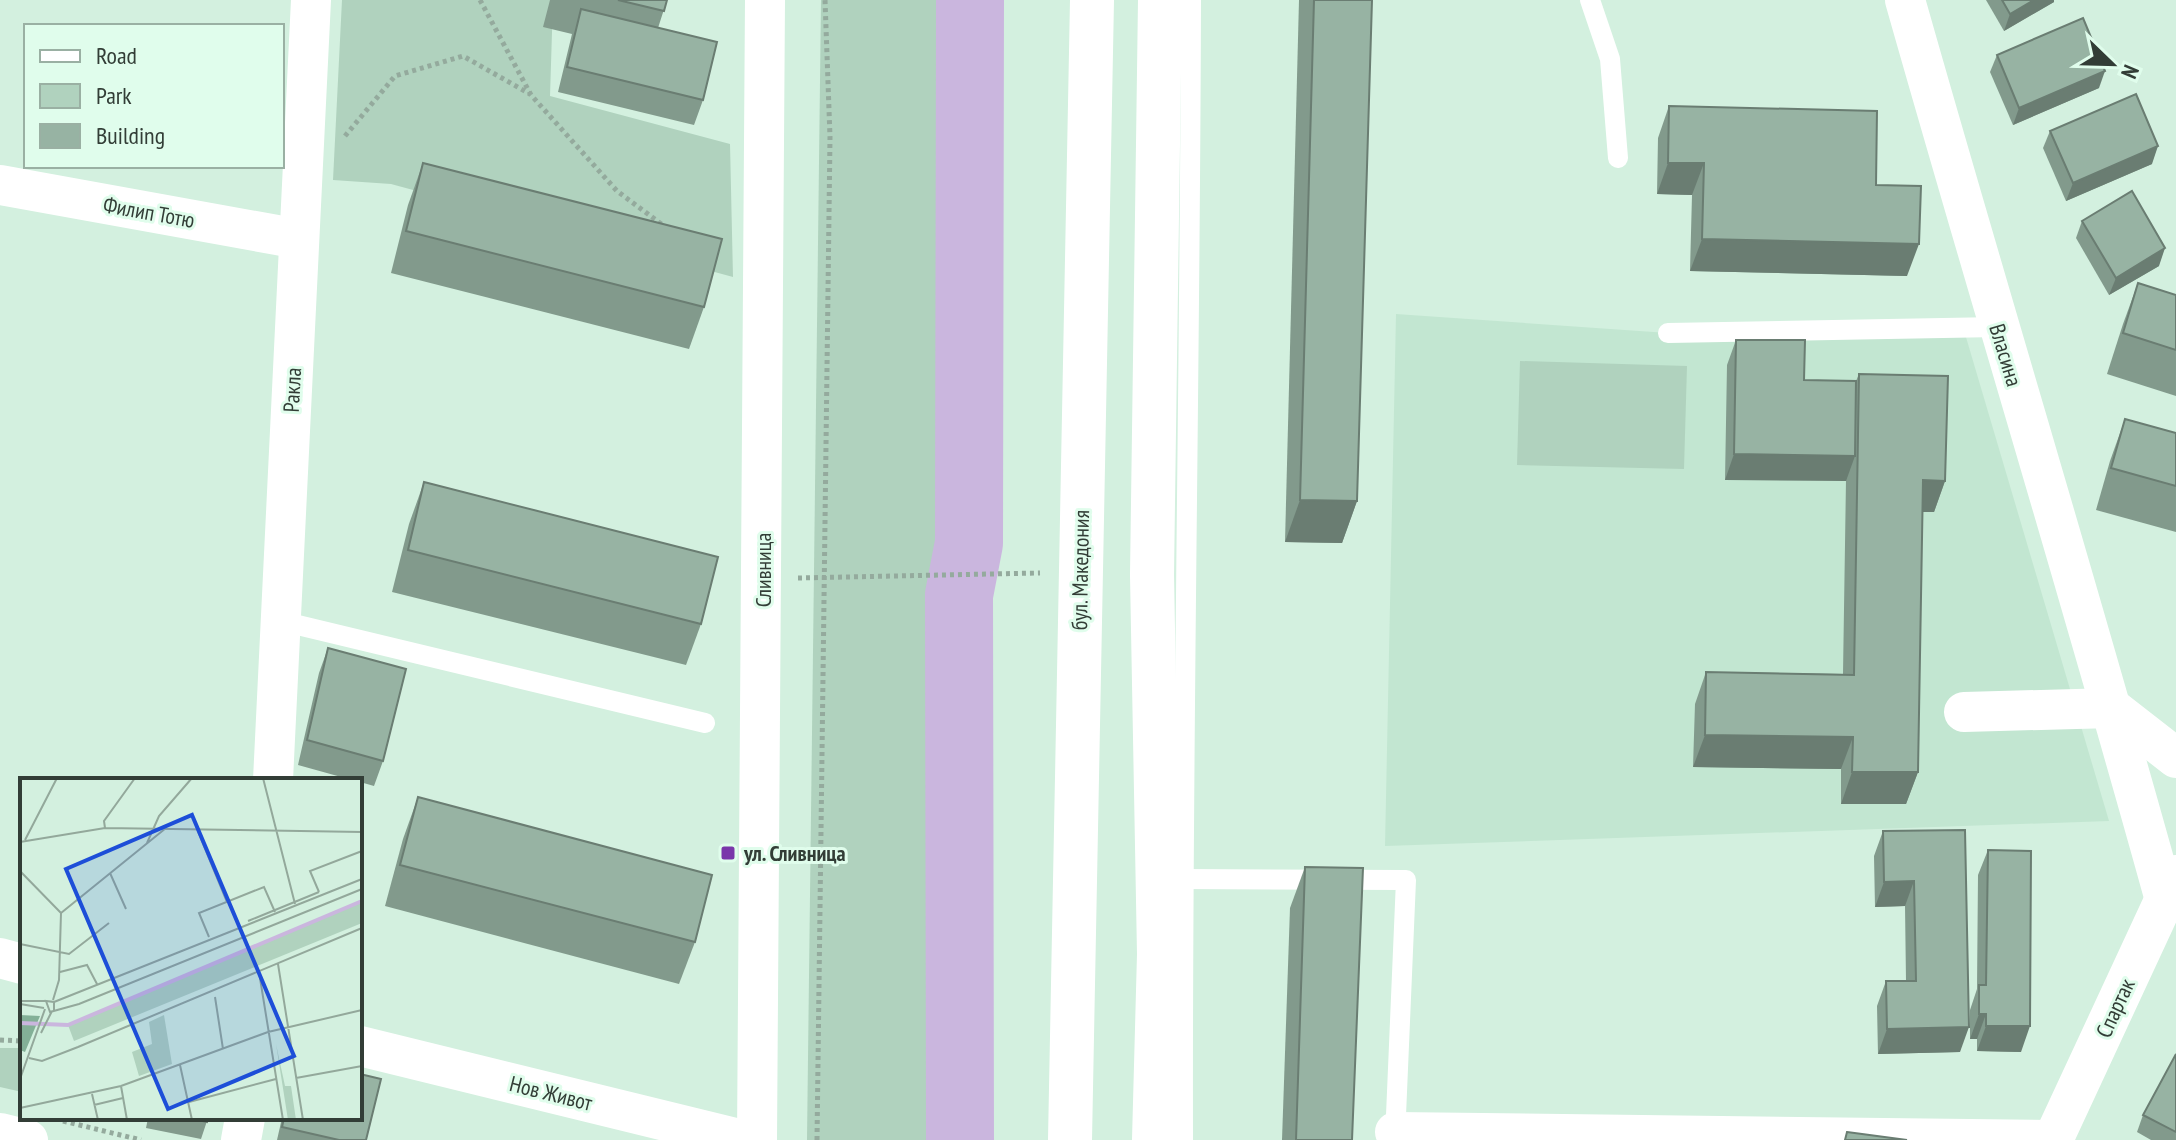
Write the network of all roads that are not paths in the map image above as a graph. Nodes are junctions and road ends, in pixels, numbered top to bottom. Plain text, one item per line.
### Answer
1 (311, 0) edge
2 (765, 0) edge
3 (1092, 0) edge
4 (1160, 0) edge
5 (1191, 0) edge
6 (1590, 0) edge
7 (1905, 0) edge
8 (1618, 158) dead end
9 (0, 185) edge
10 (299, 239) junction
11 (1998, 327) junction
12 (1668, 333) dead end
13 (281, 621) junction
14 (2112, 708) junction
15 (1964, 712) dead end
16 (705, 723) dead end
17 (2176, 758) edge
18 (273, 778) edge
19 (1182, 879) junction
20 (2170, 888) edge
21 (0, 958) edge
22 (20, 963) edge
23 (362, 1046) edge
24 (245, 1120) edge
25 (0, 1133) edge
26 (1395, 1136) edge
27 (28, 1140) edge
28 (241, 1140) edge
29 (743, 1140) edge
30 (757, 1140) edge
31 (1070, 1140) edge
32 (1154, 1140) edge
33 (1183, 1140) edge
34 (2053, 1140) edge

1 - 10 street, Ракла
2 - 30 street, Сливница
3 - 31 street, бул. Македония
4 - 32 street
5 - 19 lane
6 - 8 lane
7 - 11 street, Власина
9 - 10 street, Филип Тотю
10 - 13 street, Ракла
11 - 12 lane
11 - 14 street, Власина
13 - 16 lane
13 - 18 street, Ракла
14 - 15 street
14 - 17 street
14 - 20 street, Власина
19 - 26 lane
19 - 33 lane
20 - 34 street, Спартак
21 - 22 street
23 - 29 street, Нов Живот
24 - 28 street
25 - 27 street
26 - 34 street

